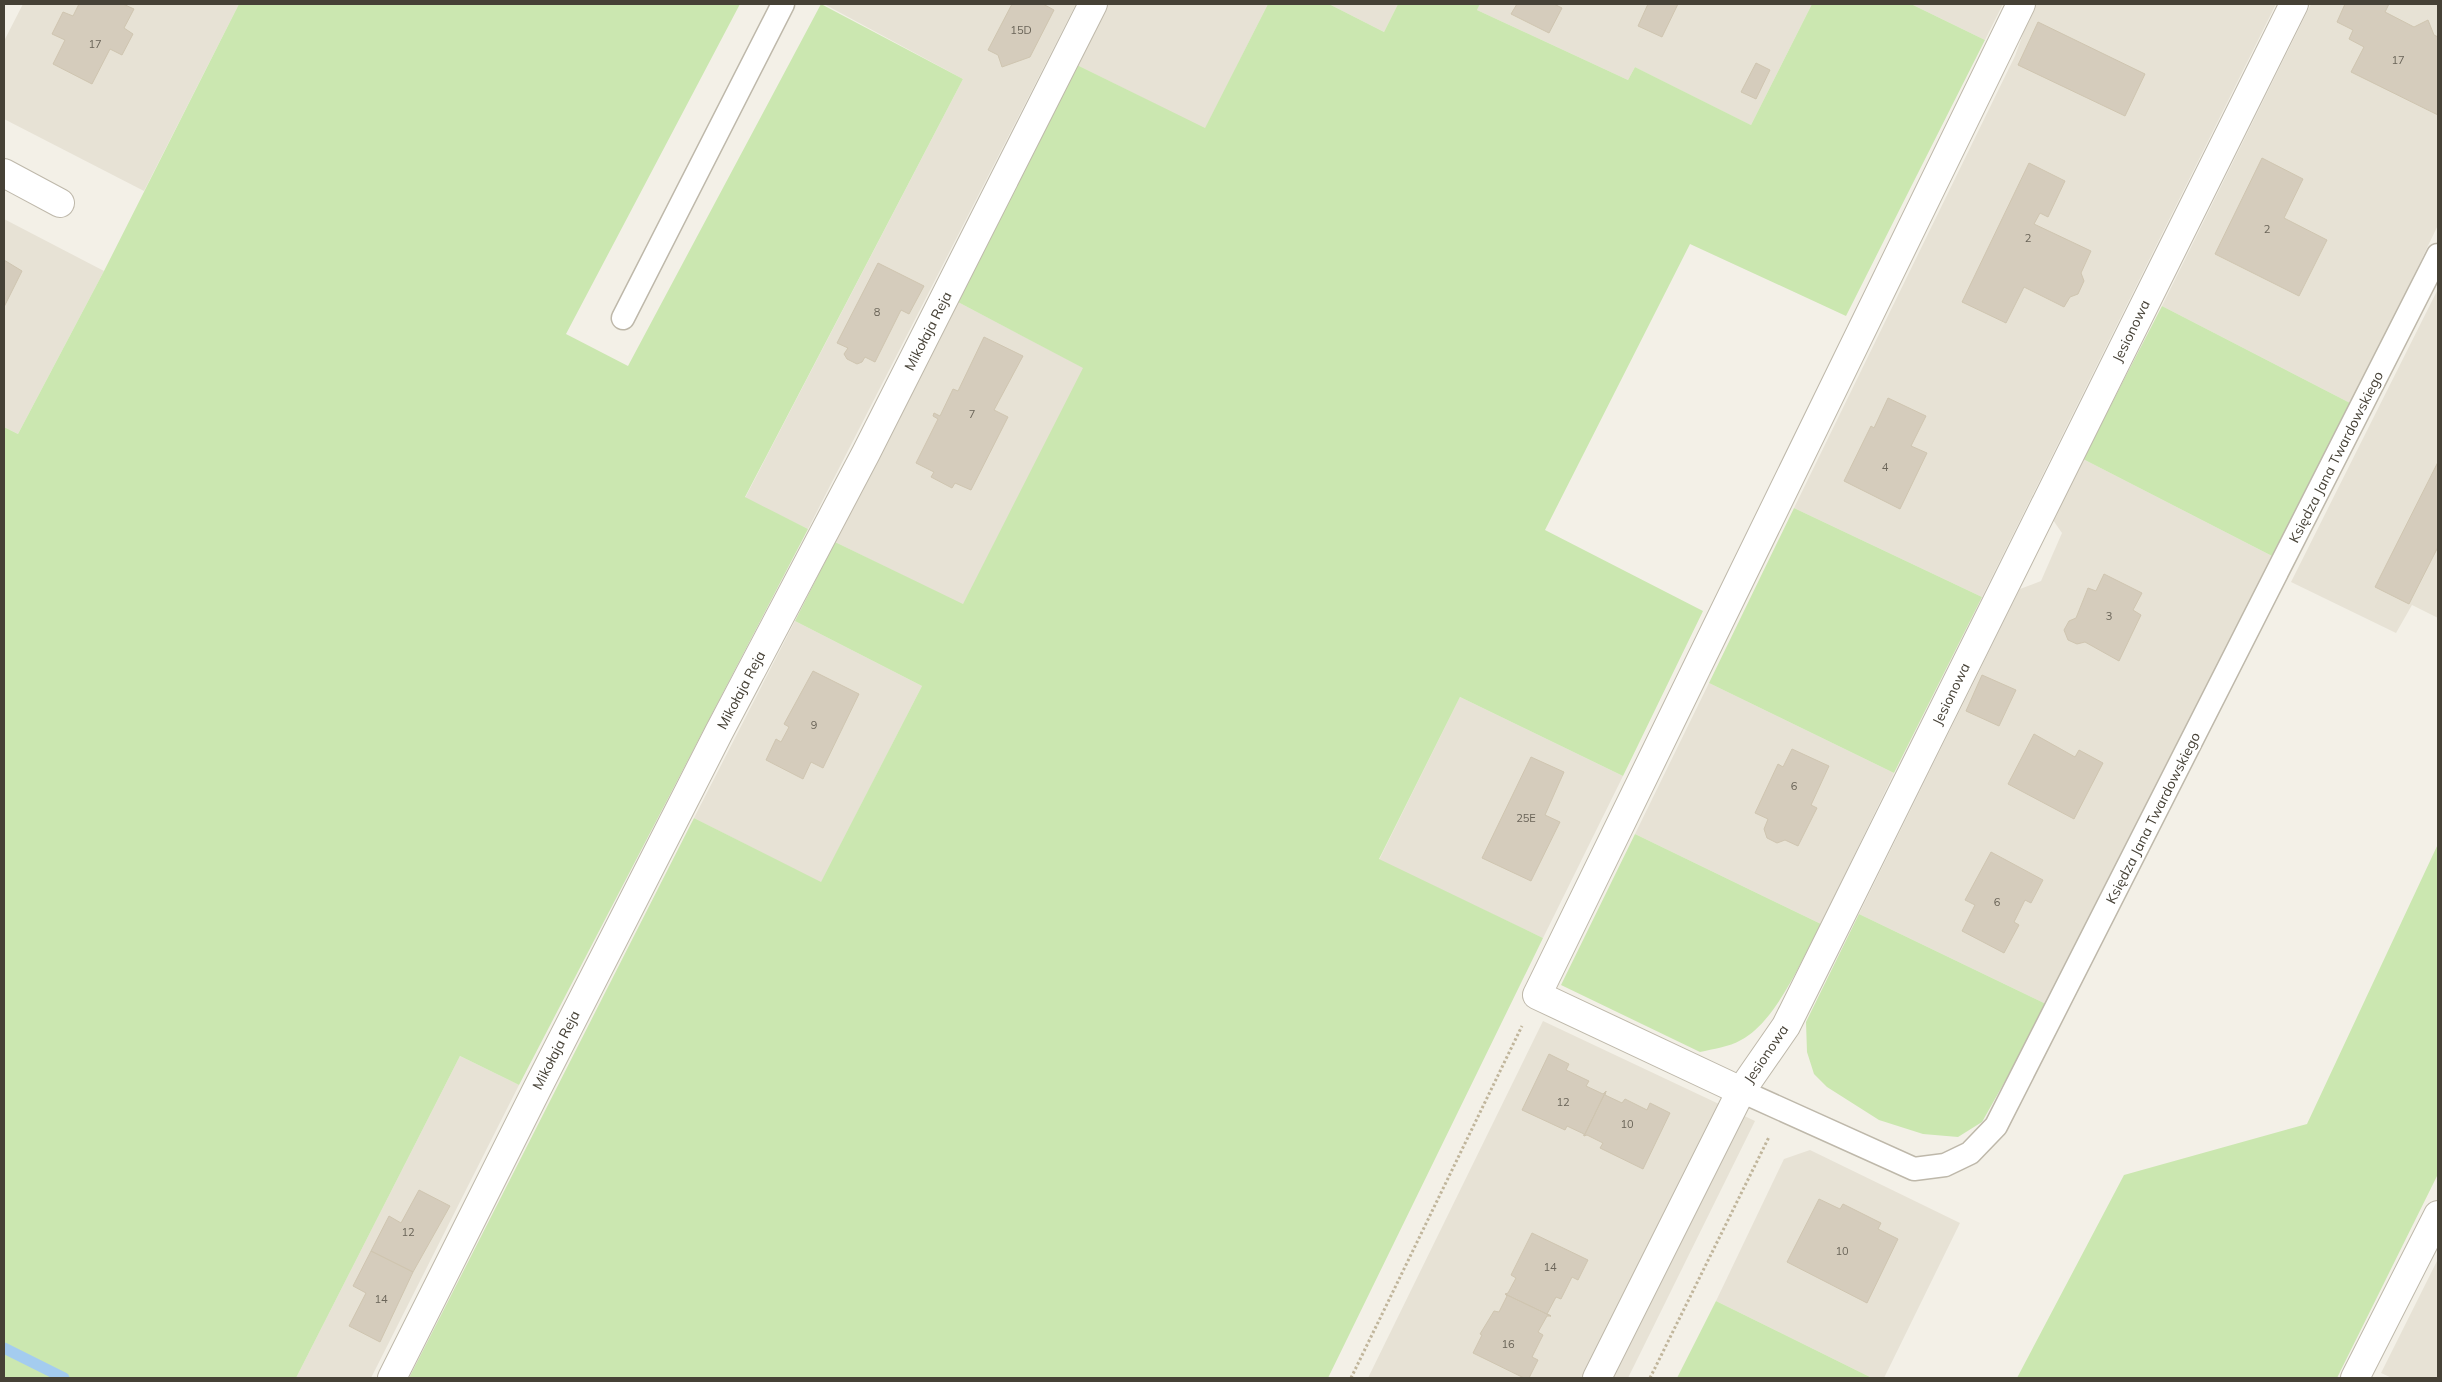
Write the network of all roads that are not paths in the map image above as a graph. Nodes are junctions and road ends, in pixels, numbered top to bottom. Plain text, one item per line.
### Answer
1 (784, 4) edge
2 (1093, 4) edge
3 (2021, 4) edge
4 (2294, 4) edge
5 (4, 173) edge
6 (60, 202) dead end
7 (2438, 255) edge
8 (623, 318) dead end
9 (1741, 1091) junction
10 (2438, 1215) edge
11 (392, 1378) edge
12 (1597, 1378) edge
13 (2355, 1378) edge

1 - 8 lane
2 - 11 street, Mikołaja Reja
3 - 9 street
4 - 9 street, Jesionowa
5 - 6 street
7 - 9 lane, Księdza Jana Twardowskiego
9 - 12 street, Jesionowa
10 - 13 street

